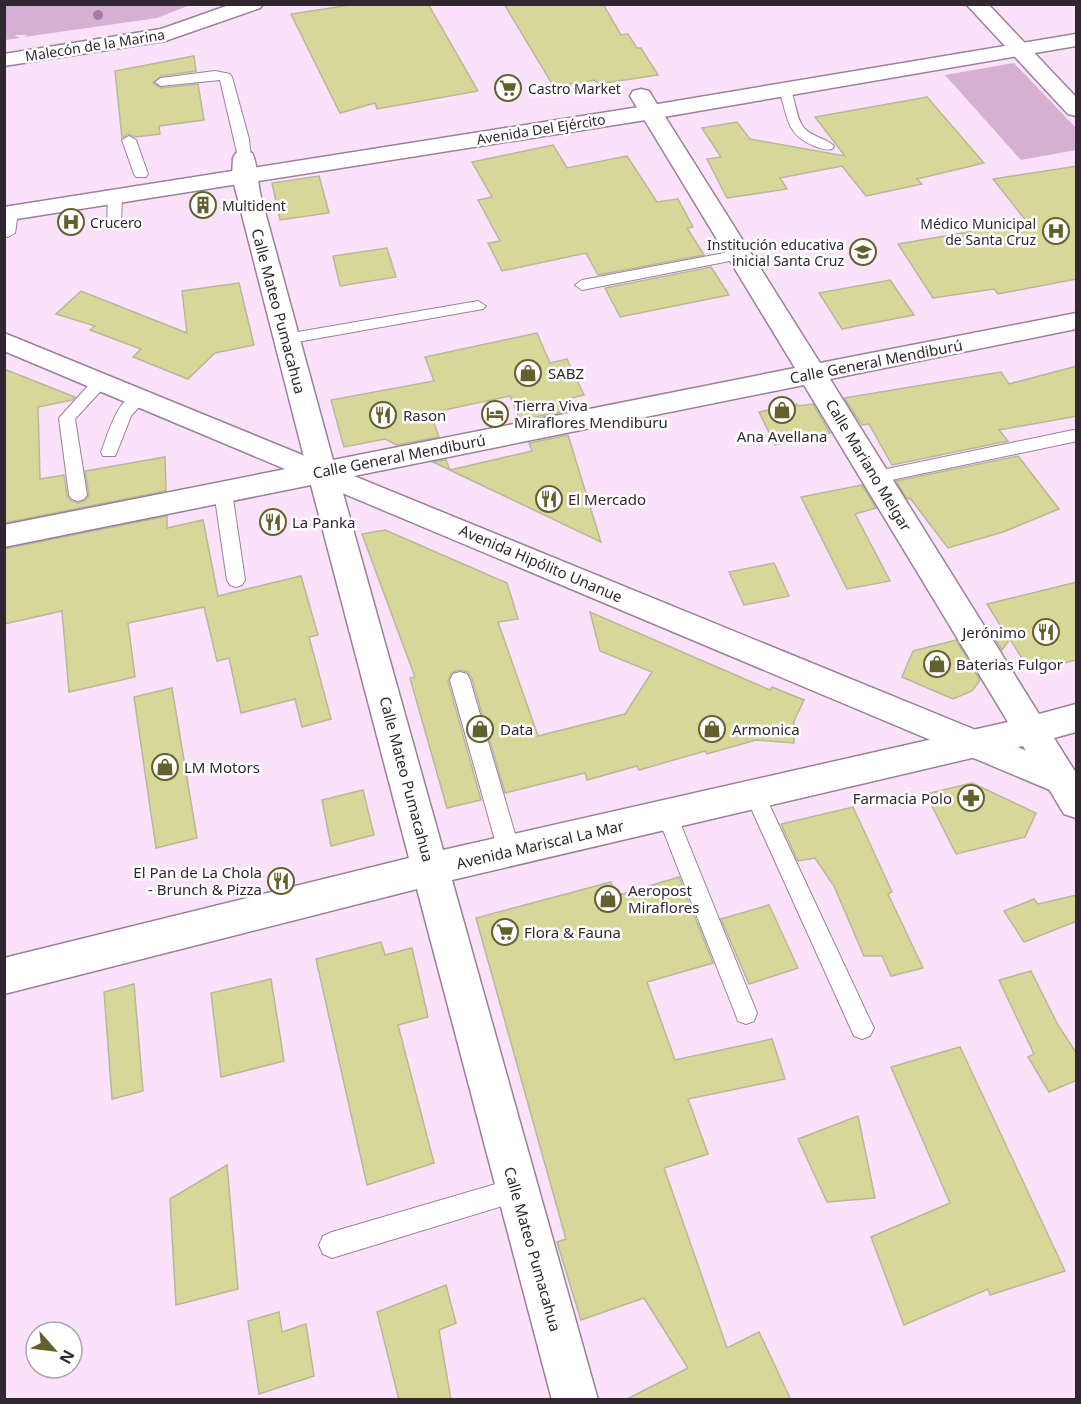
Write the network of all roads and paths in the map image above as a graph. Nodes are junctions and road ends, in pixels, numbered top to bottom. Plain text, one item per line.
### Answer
1 (253, 4) edge
2 (976, 4) edge
3 (1077, 24) edge
4 (1077, 40) edge
5 (1013, 43) junction
6 (4, 60) edge
7 (161, 82) dead end
8 (784, 89) junction
9 (646, 104) junction
10 (1077, 109) edge
11 (129, 140) dead end
12 (827, 146) dead end
13 (244, 167) junction
14 (141, 174) junction
15 (115, 197) junction
16 (7, 214) edge
17 (114, 224) dead end
18 (740, 255) junction
19 (582, 285) dead end
20 (478, 306) dead end
21 (1077, 321) edge
22 (286, 339) junction
23 (4, 341) edge
24 (813, 374) junction
25 (102, 381) junction
26 (140, 397) junction
27 (1073, 436) dead end
28 (109, 452) dead end
29 (322, 472) junction
30 (877, 477) junction
31 (223, 492) junction
32 (78, 495) dead end
33 (4, 536) edge
34 (236, 580) dead end
35 (460, 680) dead end
36 (1077, 718) edge
37 (1030, 730) junction
38 (977, 744) junction
39 (1072, 789) edge
40 (755, 795) junction
41 (667, 815) junction
42 (509, 851) junction
43 (431, 869) junction
44 (4, 976) edge
45 (746, 1012) dead end
46 (862, 1028) dead end
47 (516, 1190) junction
48 (332, 1245) dead end
49 (575, 1400) edge

1 - 6 street, Malecón de la Marina
2 - 5 street
3 - 5 street, Avenida Del Ejército
4 - 5 street, Avenida Del Ejército
5 - 8 street, Avenida Del Ejército
5 - 9 street, Avenida Del Ejército
5 - 10 street
7 - 13 lane
8 - 9 street, Avenida Del Ejército
8 - 12 lane
9 - 13 street, Avenida Del Ejército
9 - 18 street, Calle Mariano Melgar
11 - 14 lane
13 - 14 street, Avenida Del Ejército
13 - 15 street, Avenida Del Ejército
13 - 22 street, Calle Mateo Pumacahua
14 - 16 street, Avenida Del Ejército
15 - 16 street, Avenida Del Ejército
15 - 17 lane
18 - 19 lane
18 - 24 street, Calle Mariano Melgar
20 - 22 lane
21 - 24 street, Calle General Mendiburú
22 - 29 street, Calle Mateo Pumacahua
23 - 25 street, Avenida Hipólito Unanue
24 - 29 street, Calle General Mendiburú
24 - 30 street, Calle Mariano Melgar
25 - 26 street, Avenida Hipólito Unanue
25 - 32 lane
26 - 28 lane
26 - 29 street, Avenida Hipólito Unanue
27 - 30 lane
29 - 31 street, Calle General Mendiburú
29 - 38 street, Avenida Hipólito Unanue
29 - 43 street, Calle Mateo Pumacahua
30 - 37 street, Calle Mariano Melgar
31 - 33 street, Calle General Mendiburú
31 - 34 lane
35 - 42 lane
36 - 37 street, Avenida Mariscal La Mar
37 - 38 street, Avenida Mariscal La Mar
37 - 39 street, Calle Mariano Melgar
38 - 39 street, Avenida Hipólito Unanue
38 - 40 street, Avenida Mariscal La Mar
40 - 41 street, Avenida Mariscal La Mar
40 - 46 lane
41 - 42 street, Avenida Mariscal La Mar
41 - 45 lane
42 - 43 street, Avenida Mariscal La Mar
43 - 44 street, Avenida Mariscal La Mar
43 - 47 street, Calle Mateo Pumacahua
47 - 48 lane
47 - 49 street, Calle Mateo Pumacahua

